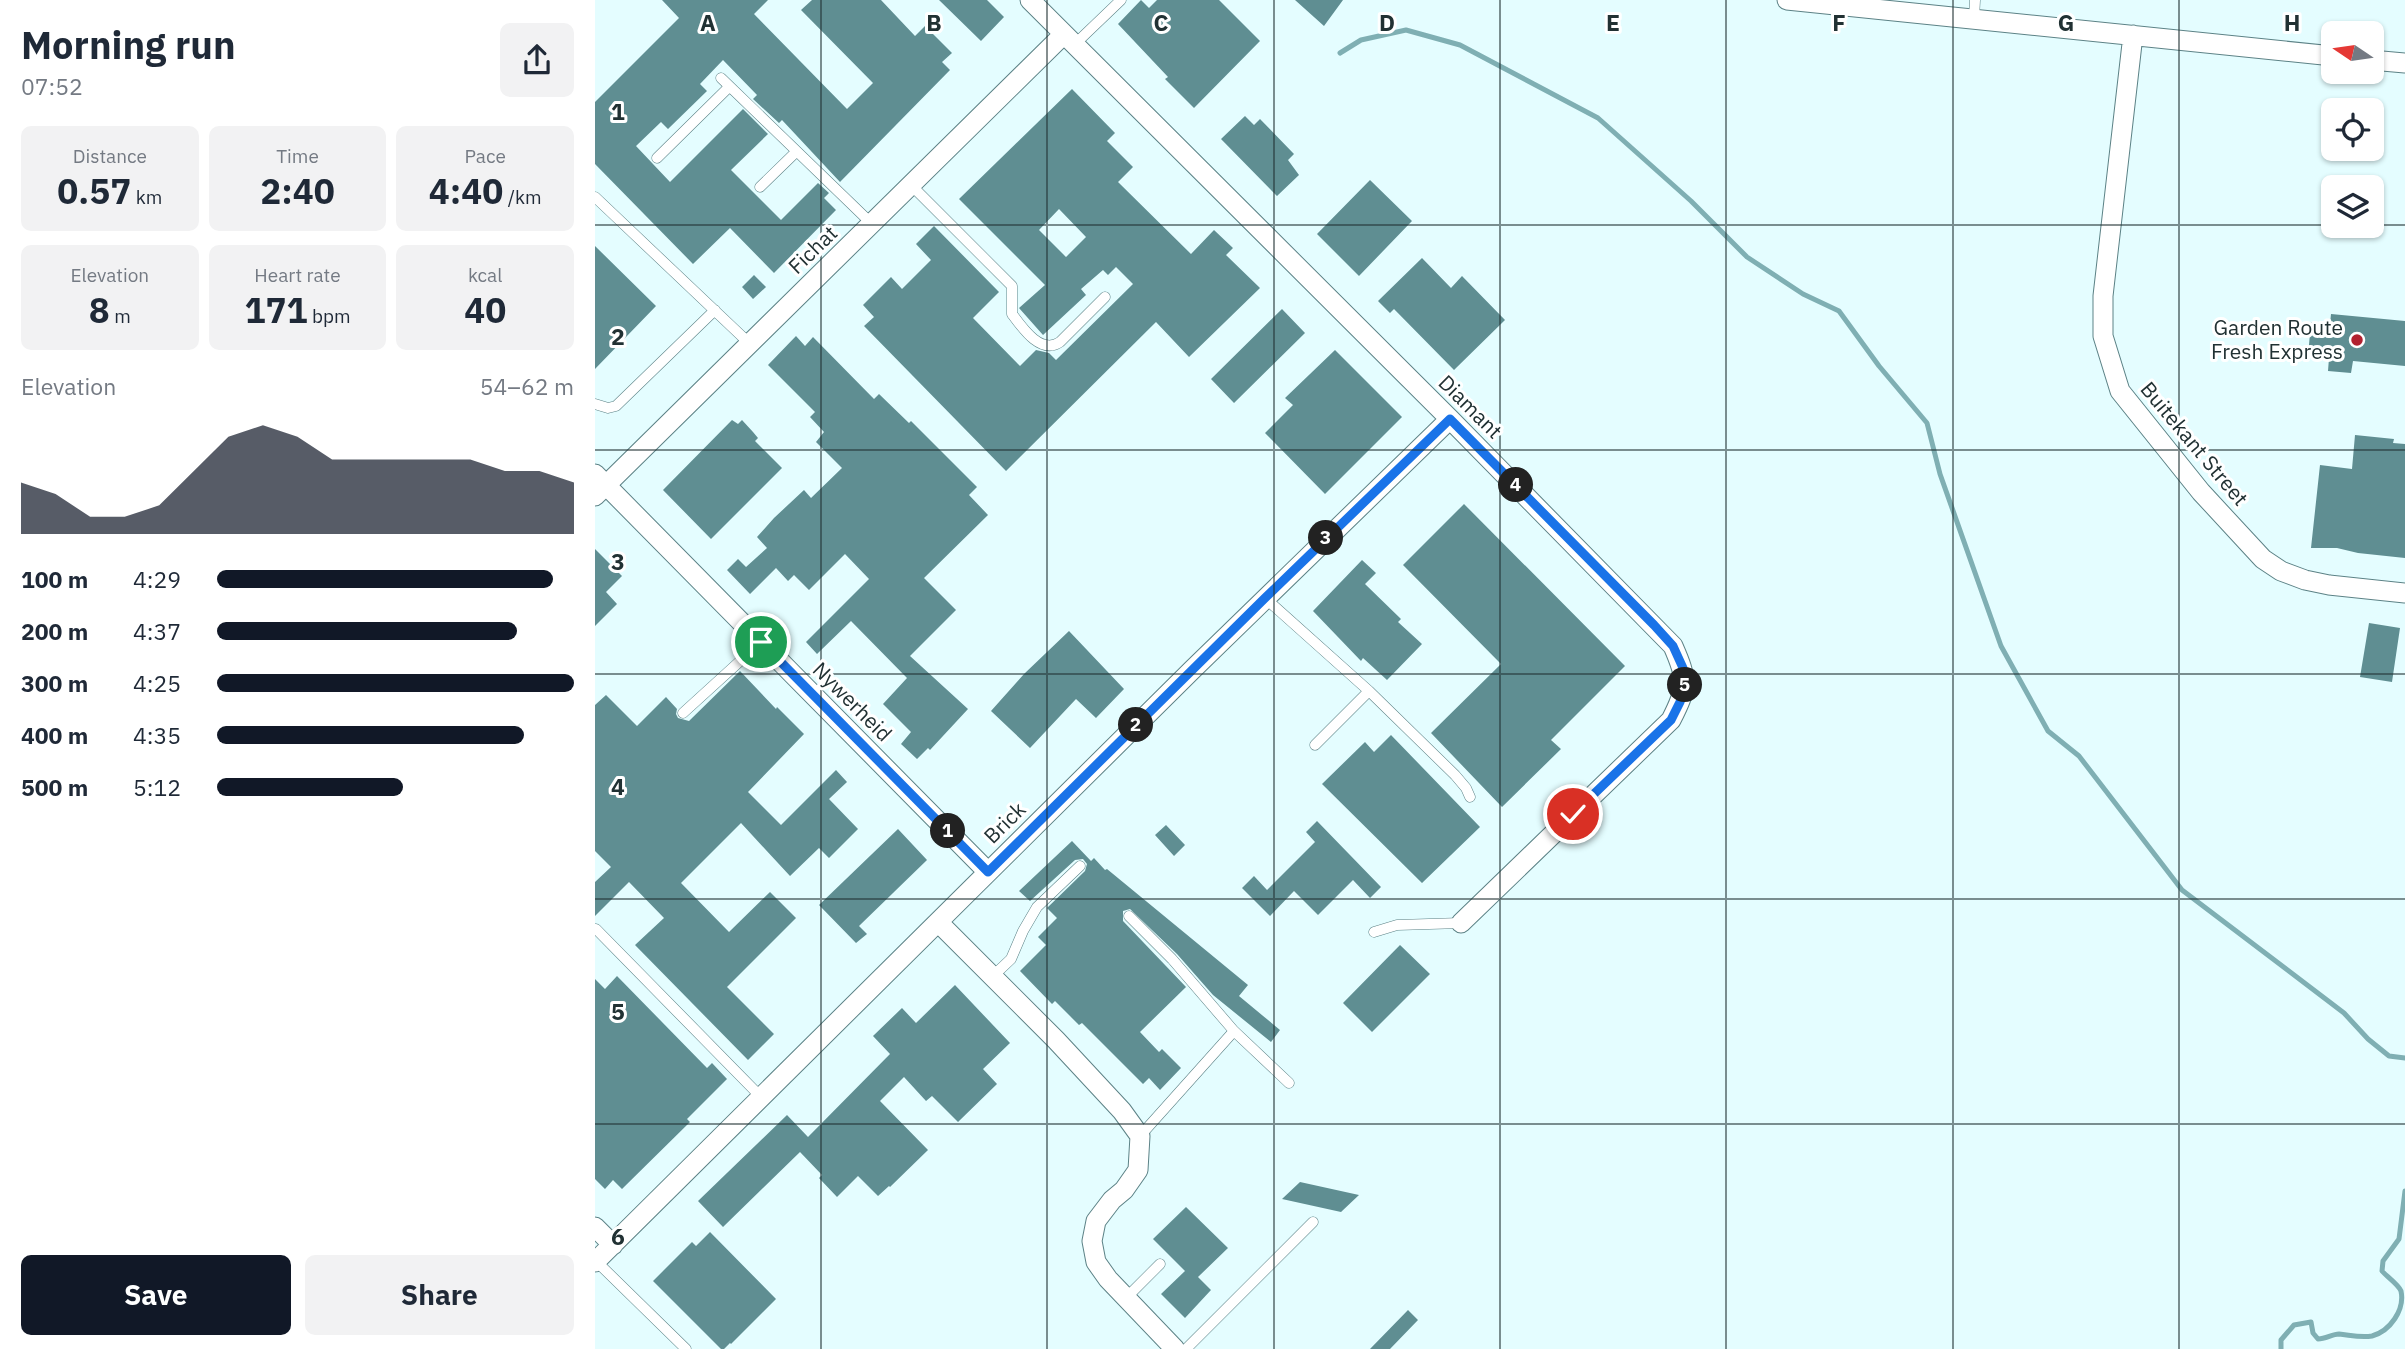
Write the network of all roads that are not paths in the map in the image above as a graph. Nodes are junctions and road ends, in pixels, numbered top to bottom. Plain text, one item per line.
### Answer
1 (1030, 0) edge
2 (1121, 0) edge
3 (1787, 0) edge
4 (1974, 9) edge
5 (2133, 35) junction
6 (1068, 40) junction
7 (2321, 54) edge
8 (2384, 61) edge
9 (2405, 63) edge
10 (721, 78) dead end
11 (729, 87) junction
12 (796, 152) junction
13 (657, 158) dead end
14 (911, 185) junction
15 (760, 187) dead end
16 (595, 197) edge
17 (872, 225) junction
18 (1105, 297) dead end
19 (715, 310) junction
20 (750, 344) junction
21 (595, 404) edge
22 (1450, 419) junction
23 (599, 485) edge
24 (2405, 593) edge
25 (1265, 598) junction
26 (761, 642) junction
27 (1369, 691) junction
28 (683, 713) dead end
29 (1315, 745) dead end
30 (1470, 797) dead end
31 (1080, 866) dead end
32 (988, 872) junction
33 (1129, 915) dead end
34 (938, 922) junction
35 (1461, 923) joint
36 (596, 929) edge
37 (1374, 932) dead end
38 (992, 977) junction
39 (1234, 1031) junction
40 (1289, 1083) dead end
41 (761, 1097) junction
42 (1140, 1136) junction
43 (1313, 1222) dead end
44 (595, 1227) edge
45 (613, 1245) junction
46 (595, 1262) edge
47 (1160, 1264) dead end
48 (1126, 1297) junction
49 (686, 1349) edge
50 (1175, 1349) edge
51 (1186, 1349) edge

1 - 6 street, Diamant
2 - 6 lane
3 - 4 street
4 - 5 street
5 - 7 street
5 - 24 street, Buitekant Street
6 - 14 street, Fichat
6 - 22 street, Diamant
8 - 9 street
10 - 11 lane
11 - 12 lane
11 - 13 lane
12 - 15 lane
12 - 17 lane
14 - 17 street, Fichat
14 - 18 lane
16 - 19 lane
17 - 20 street, Fichat
19 - 20 lane
19 - 21 lane
20 - 23 street, Fichat
22 - 25 street, Brick
22 - 35 street, Diamant
23 - 26 street, Nywerheid
25 - 27 lane
25 - 32 street, Brick
26 - 28 lane
26 - 32 street, Nywerheid
27 - 29 lane
27 - 30 lane
31 - 38 lane
32 - 34 street, Brick
33 - 39 lane
34 - 38 street
34 - 41 street, Brick
35 - 37 lane
36 - 41 lane
38 - 42 street
39 - 40 lane
39 - 42 lane
41 - 45 street, Brick
42 - 48 street
43 - 51 lane
44 - 45 street
45 - 46 street, Brick
46 - 49 lane
47 - 48 lane
48 - 50 street

